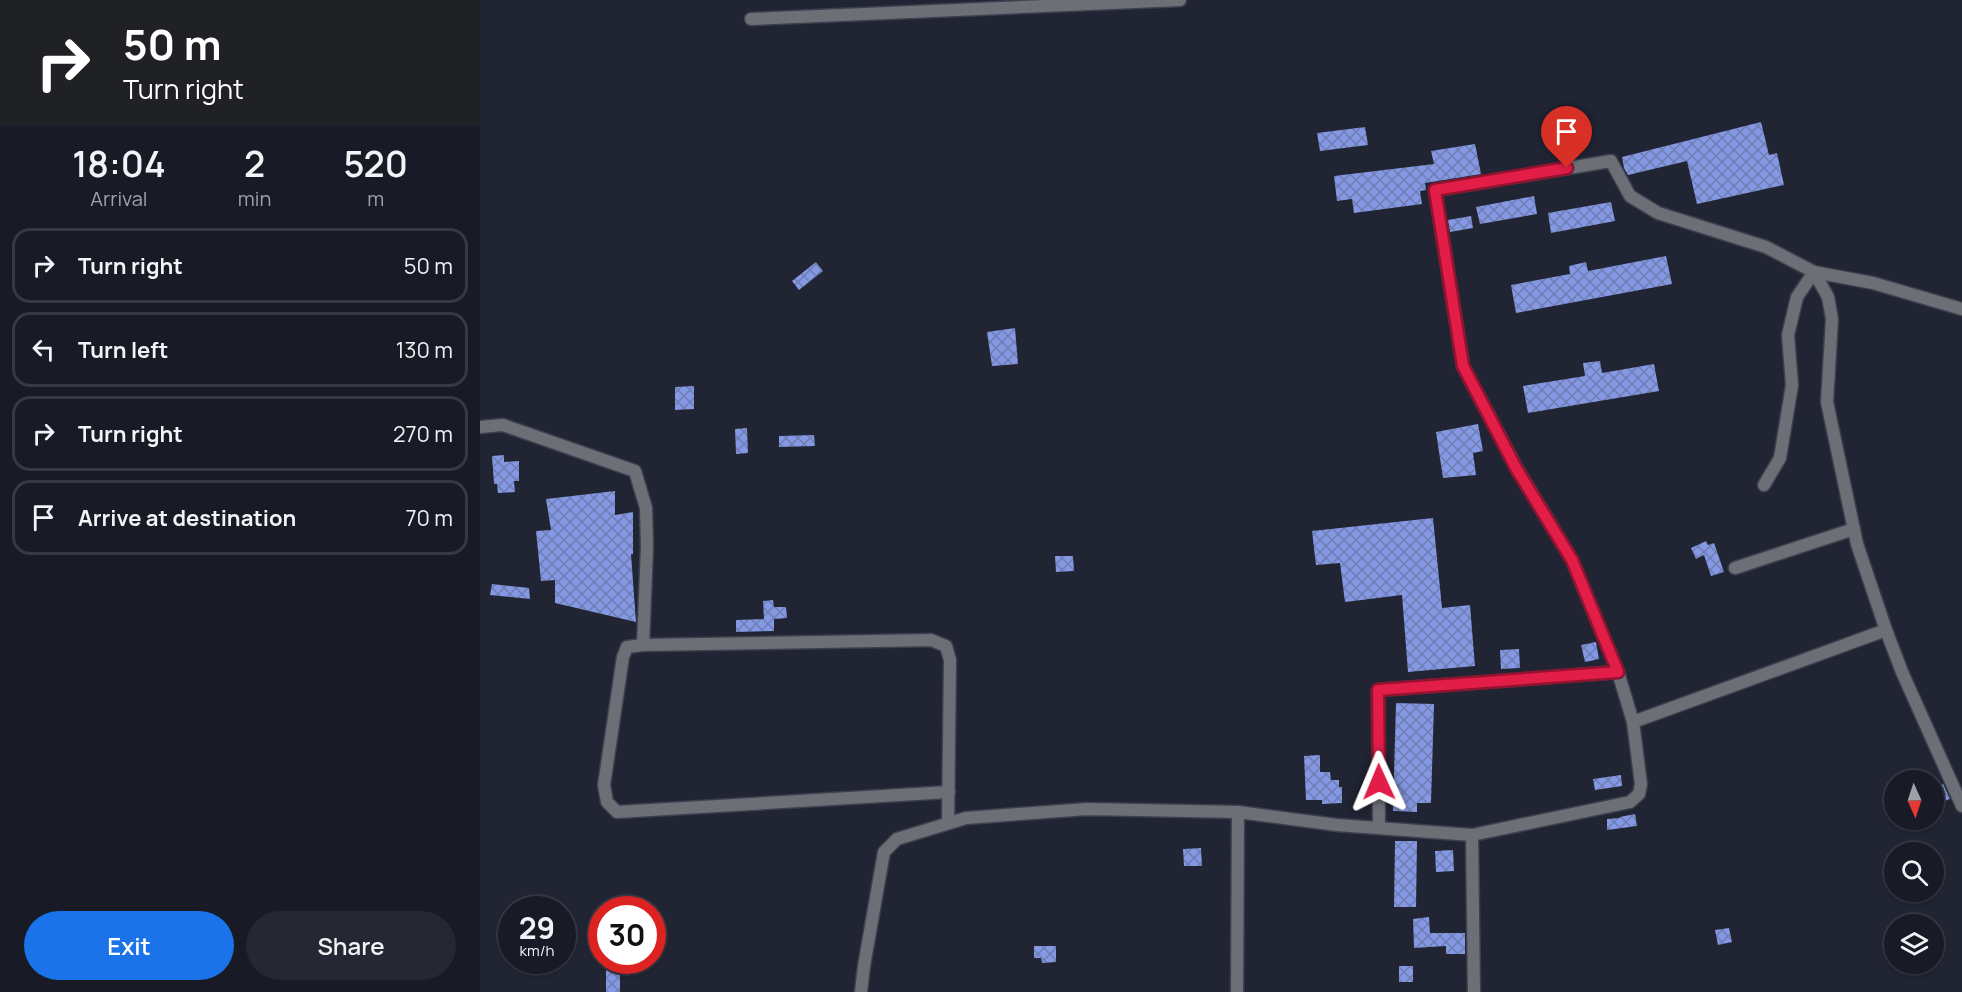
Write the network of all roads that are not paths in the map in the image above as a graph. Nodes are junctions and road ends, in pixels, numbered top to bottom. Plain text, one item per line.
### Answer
1 (1180, 0) edge
2 (936, 5) edge
3 (751, 19) dead end
4 (1815, 272) junction
5 (1962, 309) edge
6 (480, 427) edge
7 (1764, 485) dead end
8 (1854, 529) junction
9 (1736, 568) dead end
10 (1886, 630) junction
11 (643, 645) junction
12 (1618, 672) junction
13 (1633, 722) junction
14 (949, 792) junction
15 (1962, 806) edge
16 (1238, 812) junction
17 (948, 823) junction
18 (1379, 828) junction
19 (1472, 835) junction
20 (861, 992) edge
21 (1237, 992) edge
22 (1474, 992) edge

1 - 2 street
2 - 3 street
4 - 5 street
4 - 7 street
4 - 8 street
4 - 12 street
6 - 11 street
8 - 9 street
8 - 10 street
10 - 13 street
10 - 15 street
11 - 14 street
11 - 14 street
12 - 13 street
12 - 18 street
13 - 19 street
14 - 17 street
16 - 17 street
16 - 18 street
16 - 21 street
17 - 20 street
18 - 19 street
19 - 22 street

